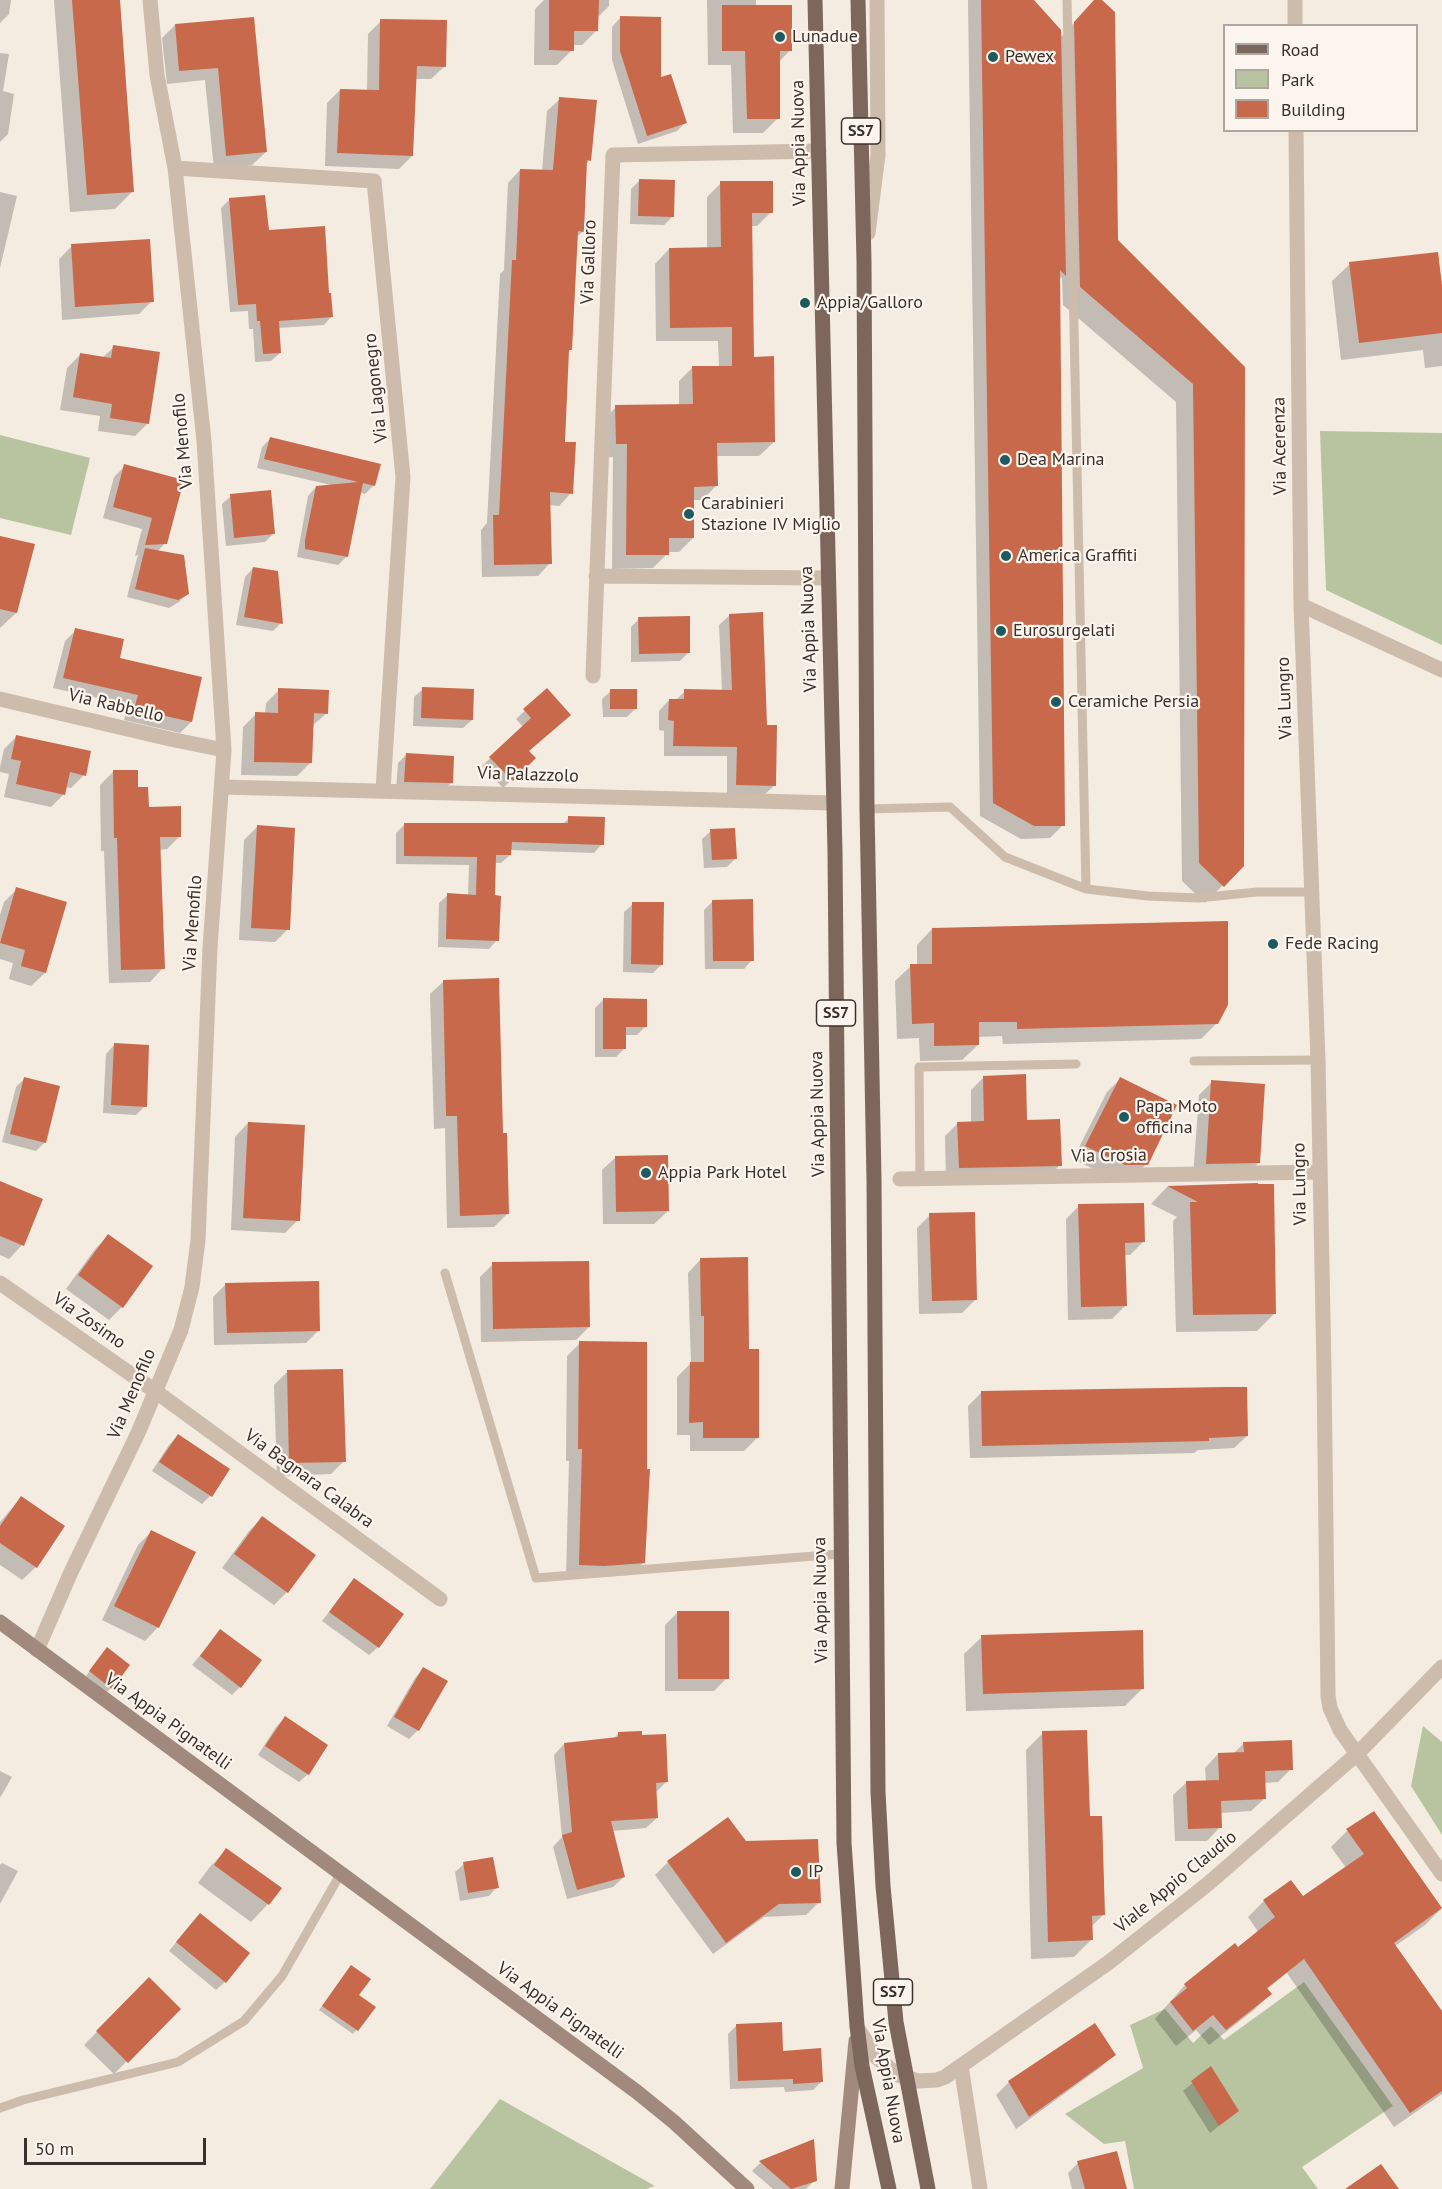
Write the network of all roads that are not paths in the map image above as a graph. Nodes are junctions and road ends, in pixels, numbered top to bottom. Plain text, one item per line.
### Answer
1 (150, 0) edge
2 (815, 0) edge
3 (858, 0) edge
4 (877, 0) edge
5 (1067, 0) edge
6 (1295, 0) edge
7 (1295, 24) edge
8 (1296, 132) edge
9 (819, 151) junction
10 (175, 168) junction
11 (864, 262) junction
12 (596, 576) junction
13 (827, 578) junction
14 (1301, 605) junction
15 (1442, 670) edge
16 (593, 676) dead end
17 (0, 699) edge
18 (224, 750) junction
19 (222, 787) junction
20 (383, 790) junction
21 (833, 803) junction
22 (867, 809) junction
23 (1086, 889) junction
24 (1312, 892) junction
25 (1194, 1060) dead end
26 (1318, 1060) junction
27 (1076, 1064) dead end
28 (1319, 1172) junction
29 (900, 1179) dead end
30 (920, 1179) junction
31 (445, 1273) dead end
32 (0, 1283) edge
33 (155, 1391) junction
34 (840, 1554) junction
35 (440, 1599) dead end
36 (0, 1623) edge
37 (37, 1650) junction
38 (1442, 1667) edge
39 (1358, 1753) junction
40 (341, 1873) junction
41 (1442, 1874) edge
42 (857, 2026) junction
43 (961, 2066) junction
44 (906, 2079) junction
45 (0, 2108) edge
46 (747, 2189) edge
47 (842, 2189) edge
48 (889, 2189) edge
49 (928, 2189) edge
50 (980, 2189) edge

1 - 10 street, Via Menofilo
2 - 9 main road, Via Appia Nuova / SS7
3 - 11 main road, Via Appia Nuova / SS7
4 - 11 street, Via Appia Nuova
5 - 23 lane
6 - 7 street
8 - 14 street, Via Acerenza
9 - 12 street, Via Galloro
9 - 13 main road, Via Appia Nuova / SS7
10 - 18 street, Via Menofilo
10 - 20 street, Via Lagonegro
11 - 22 main road, Via Appia Nuova / SS7
12 - 13 street
12 - 16 street, Via Galloro
13 - 21 main road, Via Appia Nuova / SS7
14 - 15 street
14 - 24 street, Via Lungro
17 - 18 street, Via Rabbello
18 - 19 street, Via Menofilo
19 - 20 street, Via Palazzolo
19 - 33 street, Via Menofilo
20 - 21 street, Via Palazzolo
21 - 34 main road, Via Appia Nuova / SS7
22 - 23 lane
22 - 44 main road, Via Appia Nuova / SS7
23 - 24 lane
24 - 26 street, Via Lungro
25 - 26 lane
26 - 28 street, Via Lungro
27 - 30 lane
28 - 30 street, Via Crosia
28 - 39 street, Via Lungro
29 - 30 street, Via Crosia
31 - 34 lane
32 - 33 street, Via Zosimo
33 - 35 street, Via Bagnara Calabra
33 - 37 street, Via Menofilo
34 - 42 main road, Via Appia Nuova / SS7
36 - 37 main road, Via Appia Pignatelli
37 - 40 main road, Via Appia Pignatelli
38 - 39 street, Viale Appio Claudio
39 - 41 street, Via Lungro
39 - 43 street, Viale Appio Claudio
40 - 45 lane
40 - 46 main road, Via Appia Pignatelli
42 - 44 street
42 - 47 main road
42 - 48 main road, Via Appia Nuova / SS7
43 - 44 street, Viale Appio Claudio
43 - 50 street
44 - 49 main road, Via Appia Nuova / SS7

